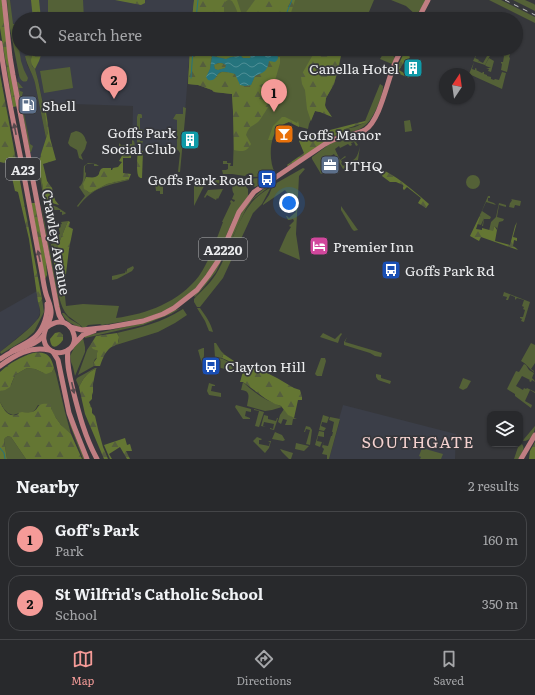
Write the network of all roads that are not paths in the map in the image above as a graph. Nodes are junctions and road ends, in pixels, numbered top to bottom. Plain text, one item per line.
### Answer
1 (4, 0) edge
2 (428, 0) edge
3 (422, 12) edge
4 (0, 42) edge
5 (399, 56) edge
6 (46, 295) junction
7 (63, 322) junction
8 (70, 327) junction
9 (46, 328) junction
10 (98, 329) junction
11 (43, 336) junction
12 (73, 344) junction
13 (68, 350) junction
14 (12, 351) junction
15 (51, 351) junction
16 (0, 359) edge
17 (0, 366) edge
18 (535, 435) edge
19 (87, 459) edge
20 (96, 459) edge
21 (521, 459) edge

1 - 7 main road, Crawley Avenue / A23
2 - 3 main road
6 -> 4 main road, Crawley Avenue / A23
5 - 10 main road, A2220
6 - 9 main road, Crawley Avenue / A23
6 - 14 main road
7 - 8 main road
7 - 9 main road
8 - 10 main road, A2220
8 - 12 main road
9 - 11 main road
10 - 12 main road, A2220
11 - 14 main road
11 - 15 main road
12 - 13 main road
13 - 15 main road
13 -> 20 main road
14 - 16 main road
15 - 17 main road
15 - 19 main road
18 - 21 main road

